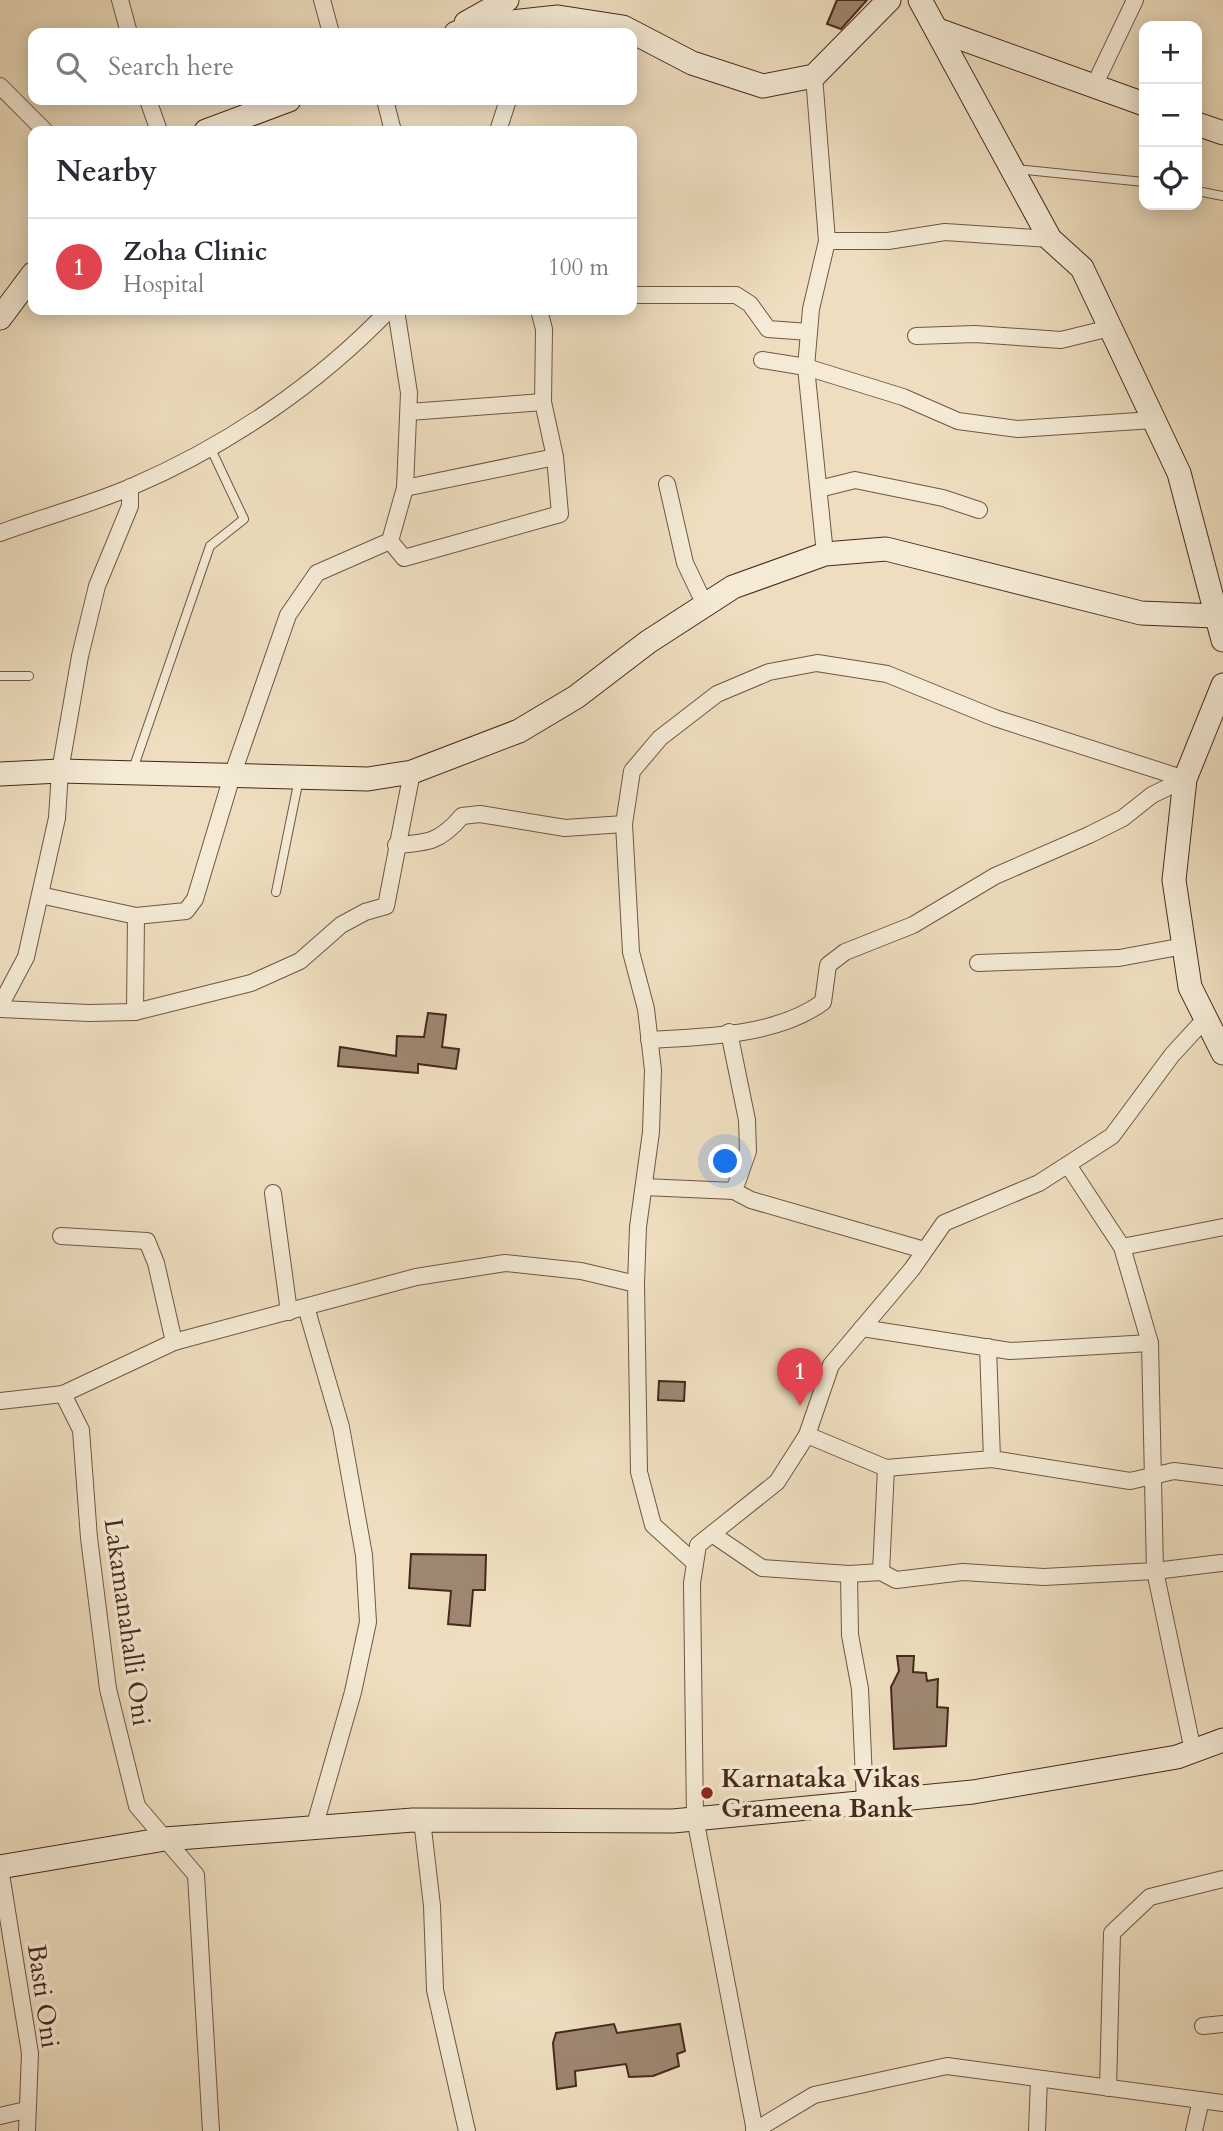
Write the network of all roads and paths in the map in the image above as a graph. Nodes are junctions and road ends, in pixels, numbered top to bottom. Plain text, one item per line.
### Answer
1 (120, 0) edge
2 (322, 0) edge
3 (889, 0) edge
4 (921, 0) edge
5 (1135, 0) edge
6 (500, 2) edge
7 (522, 27) edge
8 (128, 28) edge
9 (330, 28) edge
10 (453, 28) edge
11 (625, 28) edge
12 (938, 30) junction
13 (637, 35) edge
14 (814, 76) junction
15 (0, 86) edge
16 (1094, 86) junction
17 (1139, 102) edge
18 (150, 105) edge
19 (276, 105) edge
20 (385, 105) edge
21 (506, 105) edge
22 (40, 126) edge
23 (157, 126) edge
24 (219, 126) edge
25 (392, 126) edge
26 (500, 126) edge
27 (1202, 126) edge
28 (1223, 133) edge
29 (1013, 169) junction
30 (1139, 182) edge
31 (1202, 192) edge
32 (1223, 196) edge
33 (1050, 239) junction
34 (827, 241) junction
35 (28, 281) edge
36 (637, 295) edge
37 (384, 315) edge
38 (397, 315) edge
39 (540, 315) edge
40 (0, 318) edge
41 (1110, 328) junction
42 (809, 332) junction
43 (916, 336) dead end
44 (762, 360) dead end
45 (806, 367) junction
46 (543, 402) junction
47 (409, 412) junction
48 (1153, 420) junction
49 (210, 447) junction
50 (555, 457) junction
51 (667, 484) dead end
52 (130, 487) junction
53 (405, 488) junction
54 (820, 489) junction
55 (979, 510) dead end
56 (0, 533) edge
57 (390, 541) junction
58 (825, 554) junction
59 (705, 605) junction
60 (1215, 616) junction
61 (1223, 640) edge
62 (0, 676) edge
63 (29, 676) dead end
64 (1223, 685) edge
65 (60, 771) junction
66 (412, 772) junction
67 (132, 773) junction
68 (0, 774) edge
69 (232, 776) junction
70 (299, 778) junction
71 (1185, 779) junction
72 (624, 824) junction
73 (396, 845) junction
74 (276, 892) dead end
75 (40, 895) junction
76 (136, 916) junction
77 (1184, 946) junction
78 (978, 963) dead end
79 (0, 1007) edge
80 (135, 1012) junction
81 (1206, 1018) junction
82 (729, 1032) junction
83 (649, 1040) junction
84 (1223, 1053) edge
85 (1068, 1165) junction
86 (644, 1187) junction
87 (734, 1191) junction
88 (272, 1193) dead end
89 (1223, 1227) edge
90 (61, 1236) dead end
91 (1122, 1247) junction
92 (924, 1250) junction
93 (636, 1284) junction
94 (306, 1307) junction
95 (289, 1312) junction
96 (862, 1328) junction
97 (174, 1342) junction
98 (1150, 1343) junction
99 (988, 1347) junction
100 (63, 1394) junction
101 (0, 1401) edge
102 (807, 1435) junction
103 (992, 1459) junction
104 (886, 1468) junction
105 (1154, 1474) junction
106 (1223, 1477) edge
107 (712, 1534) junction
108 (695, 1563) junction
109 (1221, 1563) edge
110 (881, 1572) junction
111 (1156, 1572) junction
112 (849, 1574) junction
113 (1223, 1740) edge
114 (1193, 1751) junction
115 (865, 1802) junction
116 (695, 1818) junction
117 (422, 1820) junction
118 (314, 1828) junction
119 (164, 1839) junction
120 (0, 1868) edge
121 (1223, 1879) edge
122 (1223, 2024) edge
123 (1203, 2026) dead end
124 (1038, 2079) junction
125 (1108, 2088) junction
126 (1201, 2100) junction
127 (1223, 2103) edge
128 (26, 2110) junction
129 (0, 2116) edge
130 (27, 2131) edge
131 (211, 2131) edge
132 (467, 2131) edge
133 (754, 2131) edge
134 (1037, 2131) edge
135 (1194, 2131) edge

1 - 8 street
2 - 9 street
3 - 14 street
4 - 12 street
5 - 16 street
6 - 10 street
7 - 11 street
12 - 16 street
12 - 29 street
13 - 14 street
14 - 34 street
15 - 22 street
16 - 17 street
18 - 23 street
19 - 24 street
20 - 25 street
21 - 26 street
27 - 28 street
29 - 30 lane
29 - 33 street
31 - 32 lane
33 - 34 street
33 - 41 street
34 - 42 street
35 - 40 street
36 - 42 street
37 - 49 street
38 - 47 street
39 - 46 street
41 - 43 street
41 - 48 street
42 - 45 street
44 - 45 street
45 - 48 street
45 - 54 street
46 - 47 street
46 - 50 street
47 - 53 street
48 - 60 street
49 - 52 street
49 - 67 lane
50 - 53 street
50 - 57 street
51 - 59 street
52 - 56 street
52 - 65 street
53 - 57 street
54 - 55 street
54 - 58 street
57 - 69 street
58 - 59 street
58 - 60 street
59 - 66 street
60 - 61 street
62 - 63 lane
64 - 71 street
65 - 67 street
65 - 68 street
65 - 75 street
66 - 70 street
66 - 73 street
67 - 69 street
69 - 70 street
69 - 76 street
70 - 74 lane
71 - 72 street
71 - 77 street
71 - 82 street
72 - 73 street
72 - 83 street
73 - 80 street
75 - 76 street
75 - 79 street
76 - 80 street
77 - 78 street
77 - 81 street
79 - 80 street
81 - 84 street
81 - 85 street
82 - 83 street
82 - 87 street
83 - 86 street
85 - 91 street
85 - 92 street
86 - 87 street
86 - 93 street
87 - 92 street
88 - 95 street
89 - 91 street
90 - 97 street
91 - 98 street
92 - 96 street
93 - 94 street
93 - 108 street
94 - 95 street
94 - 118 street
95 - 97 street
96 - 99 street
96 - 102 street
97 - 100 street
98 - 99 street
98 - 105 street
99 - 103 street
100 - 101 street
100 - 119 street, Lakamanahalli Oni
102 - 104 street
102 - 107 street
103 - 104 street
103 - 105 street
104 - 110 street
105 - 106 street
105 - 111 street
107 - 108 street
107 - 112 street
108 - 116 street
109 - 111 street
110 - 111 street
110 - 112 street
111 - 114 street
112 - 115 street
113 - 114 street
114 - 115 street
115 - 116 street
116 - 117 street
116 - 133 street
117 - 118 street
117 - 132 street
118 - 119 street
119 - 120 street
119 - 131 street, Lakamanahalli Oni
120 - 128 street, Basti Oni
121 - 125 street
122 - 123 street
124 - 125 street
124 - 133 street
124 - 134 street
125 - 126 street
126 - 127 street
126 - 135 street
128 - 129 street
128 - 130 street, Basti Oni

